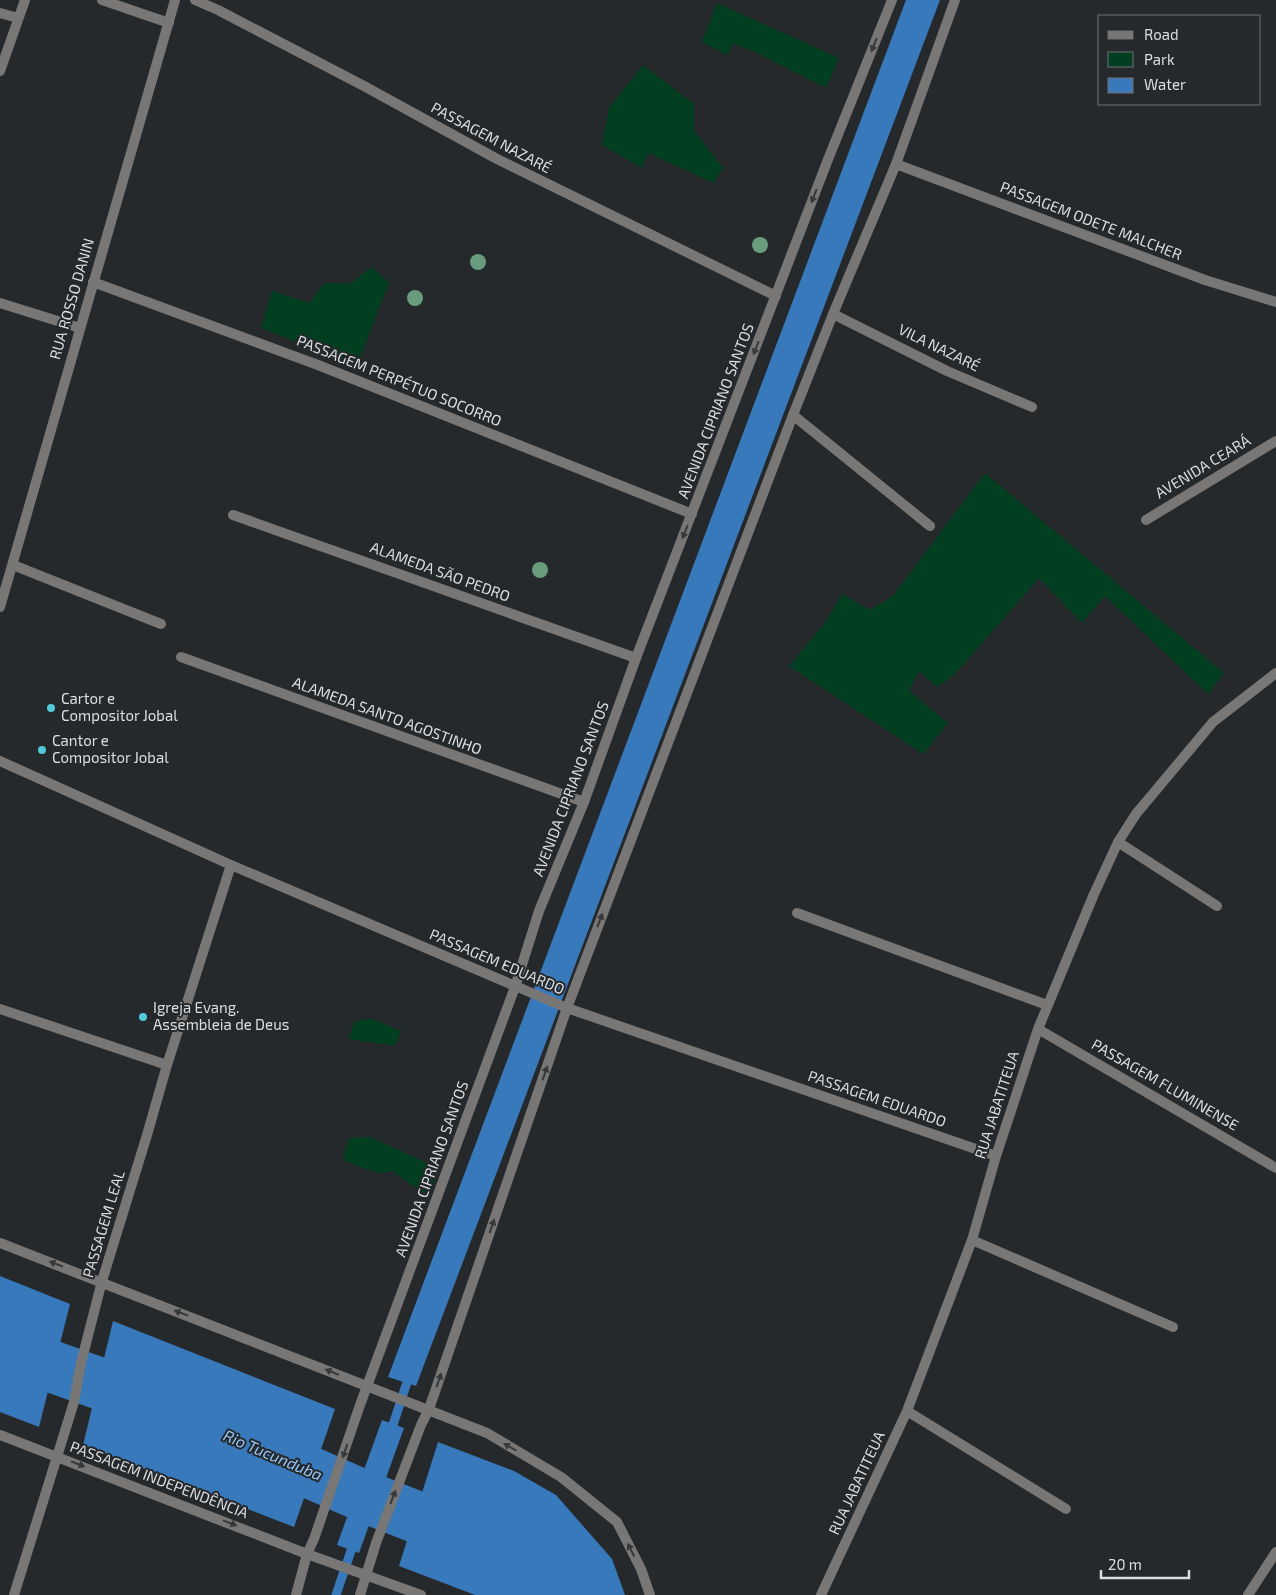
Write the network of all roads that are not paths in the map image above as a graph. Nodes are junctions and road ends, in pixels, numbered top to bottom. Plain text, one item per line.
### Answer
1 (25, 0) edge
2 (102, 0) edge
3 (175, 0) edge
4 (195, 0) edge
5 (892, 0) edge
6 (955, 0) edge
7 (0, 13) edge
8 (18, 18) junction
9 (169, 23) junction
10 (0, 71) edge
11 (896, 164) junction
12 (93, 282) junction
13 (776, 296) junction
14 (1276, 302) edge
15 (0, 303) edge
16 (833, 314) junction
17 (80, 328) junction
18 (1032, 407) dead end
19 (793, 415) junction
20 (1276, 441) edge
21 (692, 514) junction
22 (233, 515) dead end
23 (1146, 520) dead end
24 (930, 526) dead end
25 (13, 565) junction
26 (3, 583) edge
27 (0, 607) edge
28 (161, 624) dead end
29 (180, 657) dead end
30 (636, 658) junction
31 (1276, 673) edge
32 (0, 761) edge
33 (584, 802) junction
34 (1118, 842) junction
35 (231, 865) junction
36 (1217, 906) dead end
37 (797, 913) dead end
38 (515, 987) junction
39 (1047, 1006) junction
40 (567, 1008) junction
41 (0, 1009) edge
42 (1038, 1029) junction
43 (167, 1065) junction
44 (996, 1156) junction
45 (1276, 1168) edge
46 (972, 1240) junction
47 (0, 1243) edge
48 (102, 1282) junction
49 (1173, 1327) dead end
50 (372, 1388) junction
51 (425, 1408) junction
52 (906, 1411) junction
53 (0, 1435) edge
54 (58, 1456) junction
55 (1066, 1509) dead end
56 (1276, 1552) edge
57 (307, 1554) junction
58 (362, 1573) junction
59 (14, 1595) edge
60 (296, 1595) edge
61 (360, 1595) edge
62 (421, 1595) edge
63 (650, 1595) edge
64 (821, 1595) edge
65 (1248, 1595) edge

1 - 8 street
2 - 9 street
3 - 9 street, RUA ROSSO DANIN
4 - 13 street, PASSAGEM NAZARÉ
5 -> 13 street, AVENIDA CIPRIANO SANTOS
6 - 11 street
7 - 8 street
8 - 10 street
9 - 12 street, RUA ROSSO DANIN
11 - 14 street, PASSAGEM ODETE MALCHER
11 - 16 street
12 - 17 street, RUA ROSSO DANIN
12 - 21 street, PASSAGEM PERPÉTUO SOCORRO
13 -> 21 street, AVENIDA CIPRIANO SANTOS
15 - 17 street
16 - 18 street, VILA NAZARÉ
16 - 19 street
17 - 25 street, RUA ROSSO DANIN
19 - 24 street
40 -> 19 street
20 - 23 street, AVENIDA CEARÁ
21 -> 30 street, AVENIDA CIPRIANO SANTOS
22 - 30 street, ALAMEDA SÃO PEDRO
25 - 26 street, RUA ROSSO DANIN
25 - 28 street
26 - 27 street, RUA ROSSO DANIN
29 - 33 street, ALAMEDA SANTO AGOSTINHO
30 - 33 street, AVENIDA CIPRIANO SANTOS
31 - 34 street, RUA JABATITEUA
32 - 35 street, PASSAGEM EDUARDO
33 - 38 street, AVENIDA CIPRIANO SANTOS
34 - 36 street
34 - 39 street, RUA JABATITEUA
35 - 38 street, PASSAGEM EDUARDO
35 - 43 street, PASSAGEM LEAL
37 - 39 street
38 - 40 street, PASSAGEM EDUARDO
38 - 50 street, AVENIDA CIPRIANO SANTOS
39 - 42 street, RUA JABATITEUA
40 - 44 street, PASSAGEM EDUARDO
51 -> 40 street
41 - 43 street
42 - 44 street, RUA JABATITEUA
42 - 45 street, PASSAGEM FLUMINENSE
43 - 48 street, PASSAGEM LEAL
44 - 46 street, RUA JABATITEUA
46 - 49 street
46 - 52 street, RUA JABATITEUA
48 -> 47 street
50 -> 48 street
48 - 54 street, PASSAGEM LEAL
50 - 51 street
50 -> 57 street, AVENIDA CIPRIANO SANTOS
58 -> 51 street
63 -> 51 street
52 - 55 street
52 - 64 street, RUA JABATITEUA
53 - 54 street, PASSAGEM INDEPENDÊNCIA
54 -> 57 street, PASSAGEM INDEPENDÊNCIA
54 - 59 street, PASSAGEM LEAL
56 - 65 street
57 - 58 street, PASSAGEM INDEPENDÊNCIA
57 - 60 street, AVENIDA CIPRIANO SANTOS
58 - 61 street
58 - 62 street, PASSAGEM INDEPENDÊNCIA

